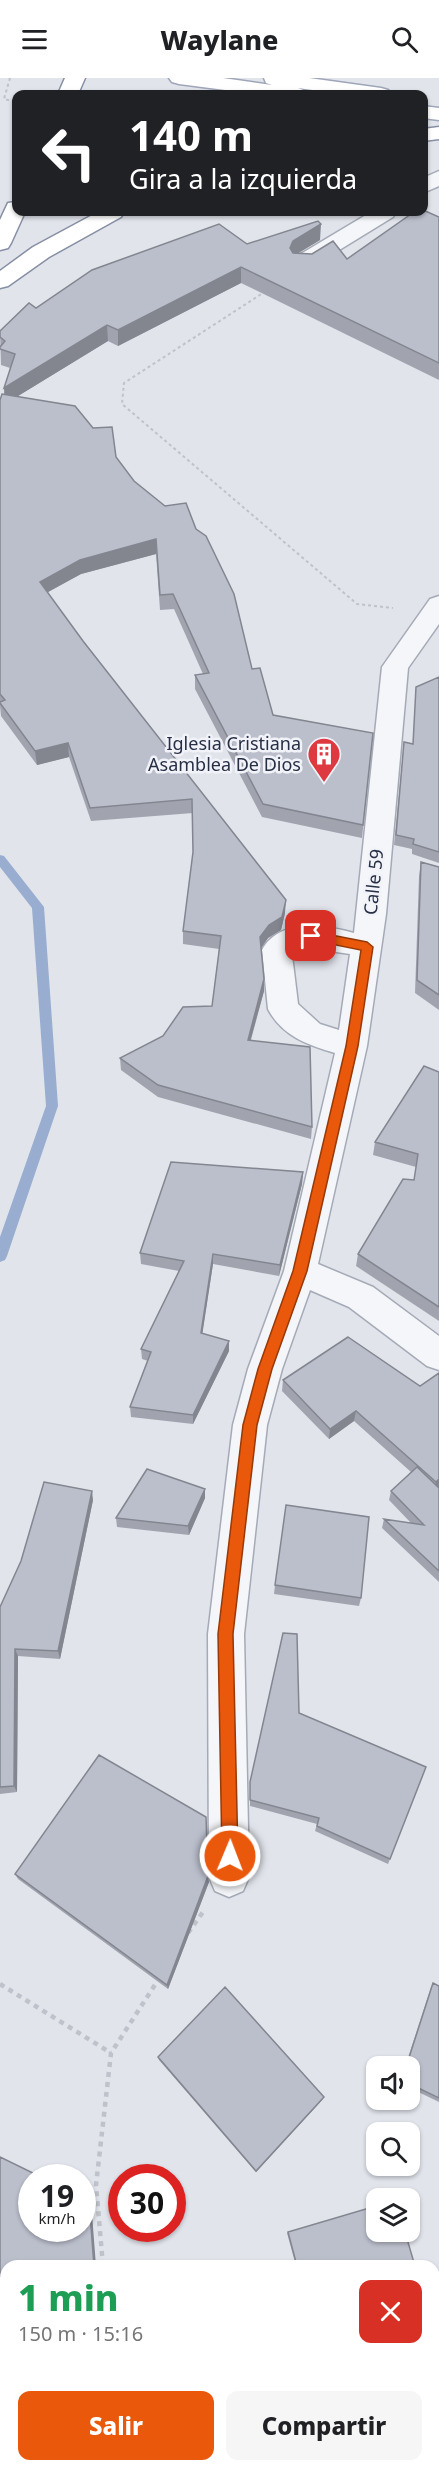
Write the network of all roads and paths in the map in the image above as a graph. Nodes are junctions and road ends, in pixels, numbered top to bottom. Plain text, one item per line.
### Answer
1 (10, 78) edge
2 (178, 78) edge
3 (267, 78) edge
4 (266, 90) edge
5 (352, 90) edge
6 (12, 101) edge
7 (12, 216) edge
8 (106, 216) edge
9 (371, 216) edge
10 (1, 241) edge
11 (302, 263) joint
12 (0, 281) edge
13 (437, 609) edge
14 (367, 947) junction
15 (352, 1046) junction
16 (300, 1271) junction
17 (439, 1355) edge
18 (229, 1877) joint
19 (185, 1938) edge
20 (167, 1966) edge
21 (0, 1984) edge
22 (111, 2053) junction
23 (102, 2260) edge

1 - 6 path
2 - 4 main road
3 - 5 main road
7 - 10 main road
8 - 12 main road
9 - 11 street
11 - 13 path
13 - 14 street, Calle 59
14 - 15 street, Calle 59
14 - 15 street
15 - 16 street, Calle 59
16 - 17 street
16 - 18 street, Calle 59
18 - 19 path
20 - 22 path
21 - 22 path
22 - 23 path

